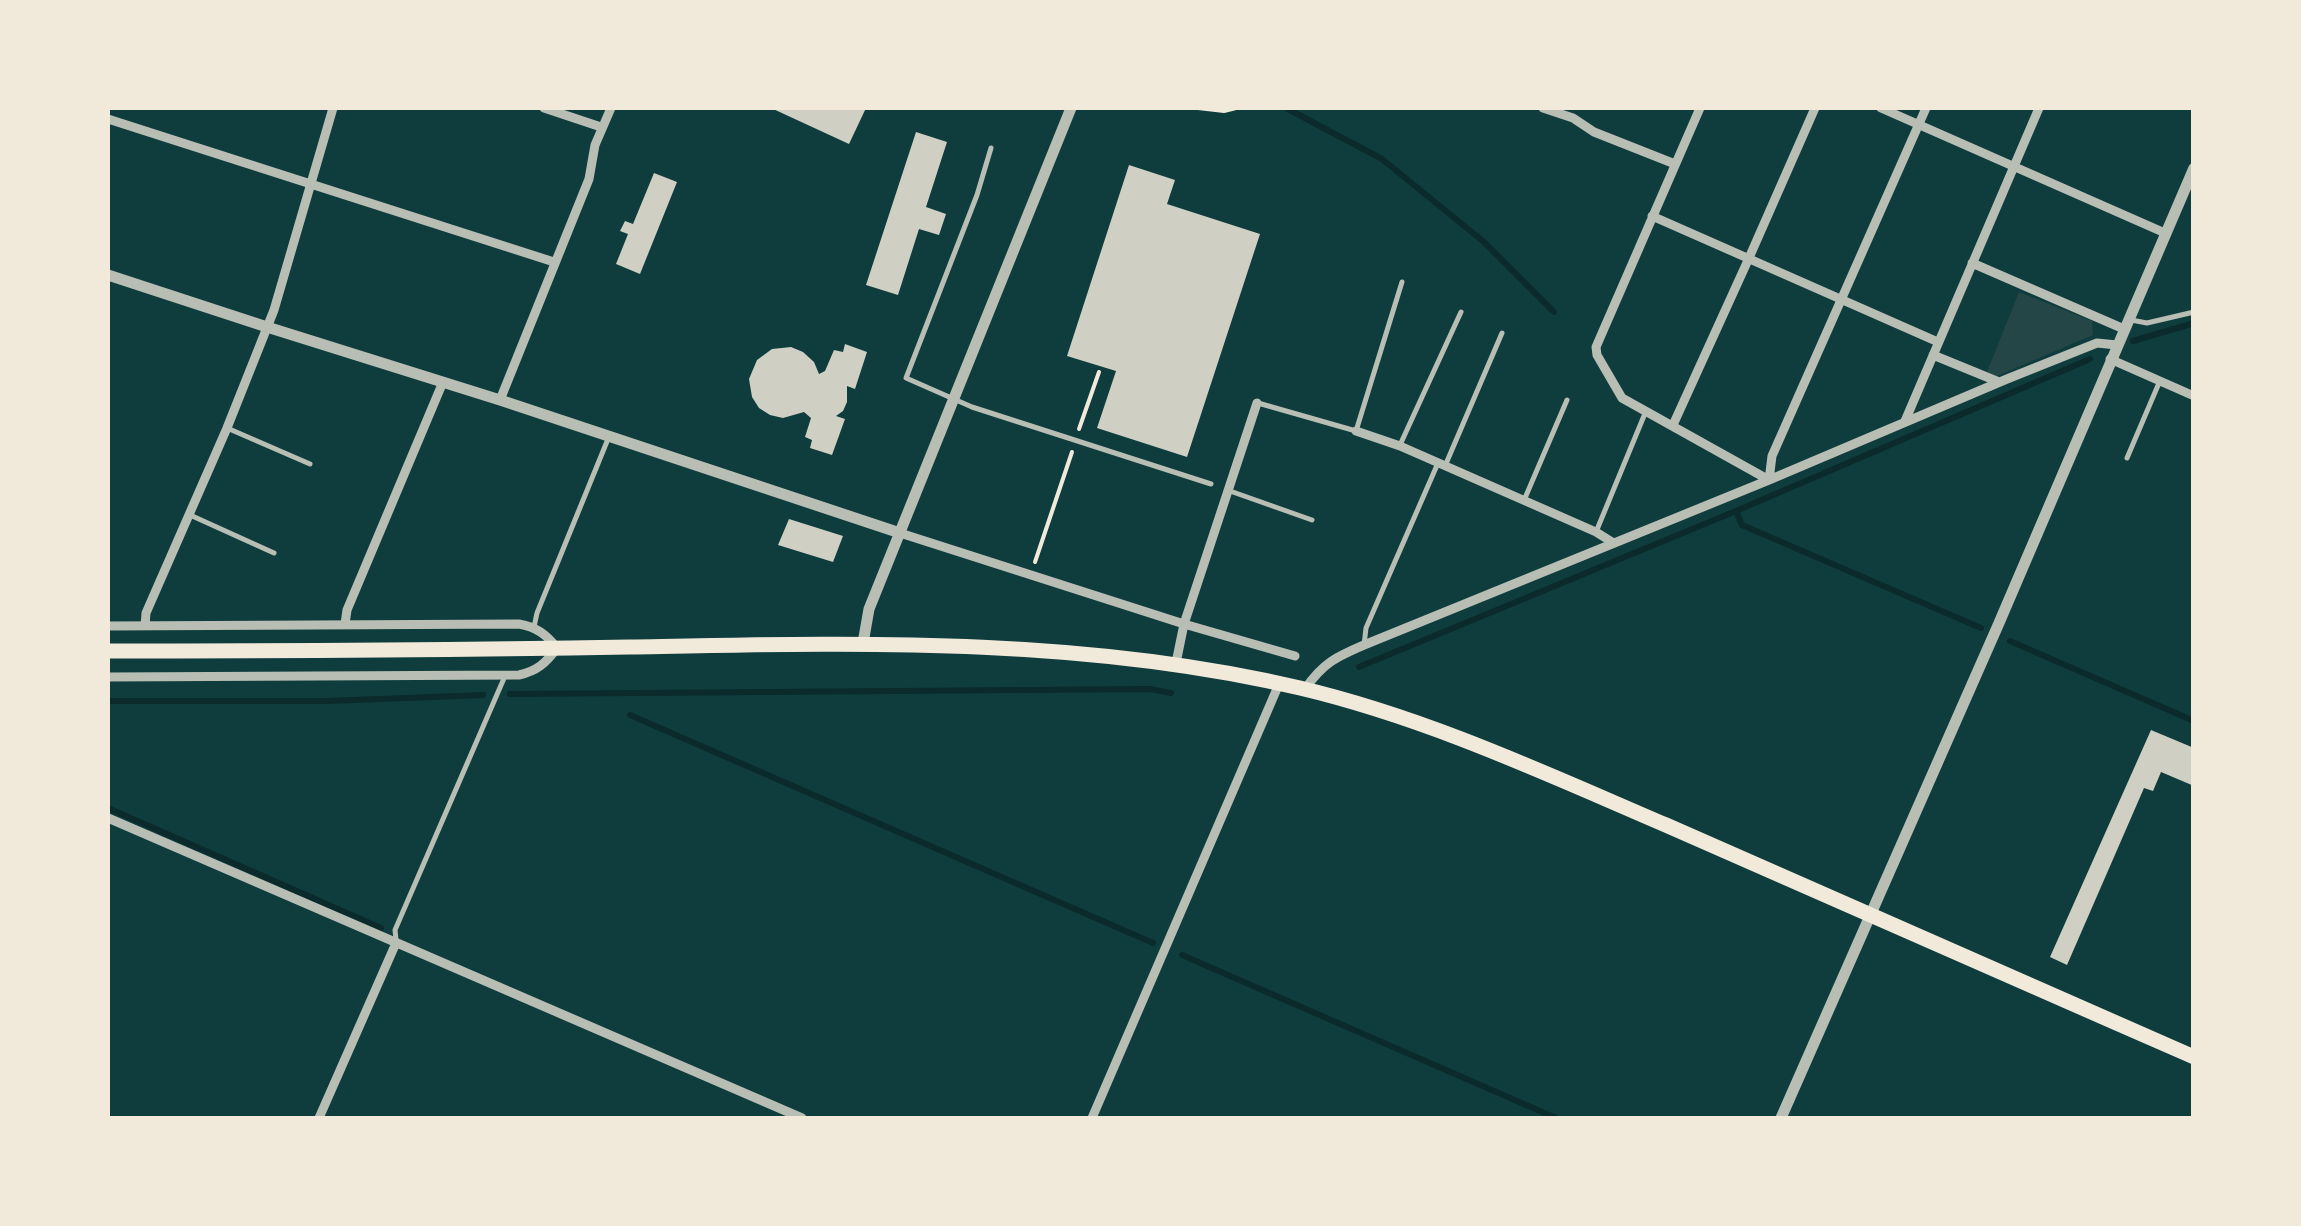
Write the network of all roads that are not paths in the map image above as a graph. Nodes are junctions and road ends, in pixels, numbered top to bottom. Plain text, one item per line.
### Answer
1 (333, 108) edge
2 (544, 108) edge
3 (611, 108) edge
4 (1071, 108) edge
5 (1544, 108) edge
6 (1700, 108) edge
7 (1815, 108) edge
8 (1880, 108) edge
9 (1926, 108) edge
10 (2038, 108) edge
11 (108, 120) edge
12 (1918, 124) junction
13 (601, 127) junction
14 (991, 148) dead end
15 (1675, 164) junction
16 (2012, 166) junction
17 (2194, 168) edge
18 (311, 184) junction
19 (1652, 216) junction
20 (2165, 233) junction
21 (1750, 258) junction
22 (554, 262) junction
23 (1972, 263) junction
24 (108, 275) edge
25 (1402, 282) dead end
26 (1841, 298) junction
27 (1461, 312) dead end
28 (2194, 312) edge
29 (2126, 324) junction
30 (267, 328) junction
31 (1502, 333) dead end
32 (1938, 342) junction
33 (2117, 345) junction
34 (1932, 356) junction
35 (2110, 359) junction
36 (2160, 381) junction
37 (443, 382) junction
38 (2000, 382) junction
39 (2194, 396) edge
40 (954, 399) junction
41 (500, 400) junction
42 (1567, 400) dead end
43 (1258, 403) joint
44 (1646, 412) junction
45 (1905, 421) junction
46 (1673, 425) junction
47 (227, 428) junction
48 (1356, 431) junction
49 (609, 436) junction
50 (1400, 446) junction
51 (2128, 458) dead end
52 (310, 464) dead end
53 (1442, 465) junction
54 (1769, 480) junction
55 (1211, 484) dead end
56 (1228, 490) junction
57 (1524, 500) junction
58 (188, 514) junction
59 (1312, 520) dead end
60 (1596, 532) junction
61 (900, 533) junction
62 (1612, 542) junction
63 (274, 553) dead end
64 (345, 624) junction
65 (1184, 624) junction
66 (108, 626) edge
67 (145, 626) junction
68 (534, 627) junction
69 (863, 644) junction
70 (1364, 645) junction
71 (557, 648) junction
72 (108, 651) edge
73 (1295, 656) dead end
74 (1176, 664) junction
75 (506, 676) junction
76 (108, 677) edge
77 (1279, 684) junction
78 (1305, 689) junction
79 (108, 818) edge
80 (1870, 915) junction
81 (396, 943) junction
82 (2194, 1058) edge
83 (319, 1118) edge
84 (802, 1118) edge
85 (1092, 1118) edge
86 (1782, 1118) edge

1 - 18 street
2 - 13 street
3 - 13 street
4 - 40 street
5 - 15 street
6 - 15 street
7 - 21 street
8 - 12 street
9 - 12 street
10 - 16 street
11 - 18 street
12 - 16 street
12 - 26 street
13 - 22 street
14 - 40 lane
15 - 19 street
16 - 20 street
16 - 23 street
17 - 20 street
18 - 22 street
18 - 30 street
19 - 21 street
19 - 44 street
20 - 29 street
21 - 26 street
21 - 46 street
22 - 41 street
23 - 29 street
23 - 32 street
24 - 30 street
25 - 48 lane
26 - 32 street
26 - 54 street
27 - 50 lane
28 - 29 lane
29 - 33 street
30 - 37 street
30 - 47 street
31 - 53 lane
32 - 34 street
33 - 35 street
33 - 38 street
34 - 38 street
34 - 45 street
35 - 36 street
35 - 80 street
36 - 39 street
36 - 51 lane
37 - 41 street
37 - 64 street
38 - 45 street
40 - 55 lane
40 - 61 street
41 - 49 street
42 - 57 lane
43 - 48 lane
43 - 56 street
44 - 46 street
44 - 60 lane
45 - 54 street
46 - 54 street
47 - 52 lane
47 - 58 street
48 - 50 street
49 - 61 street
49 - 68 lane
50 - 53 street
53 - 57 street
53 - 70 lane
54 - 62 street
56 - 59 lane
56 - 65 street
57 - 60 street
58 - 63 lane
58 - 67 street
60 - 62 street
61 - 65 street
61 - 69 street
62 - 70 street
64 - 67 street
64 - 68 street
65 - 73 street
65 - 74 street
66 - 67 street
68 - 71 street
69 - 71 highway
69 - 74 highway
70 - 78 street
71 - 72 highway
71 - 75 street
74 - 77 highway
75 - 76 street
75 - 81 lane
77 - 78 highway
77 - 85 street
78 - 80 highway
79 - 81 street
80 - 82 highway
80 - 86 street
81 - 83 street
81 - 84 street

